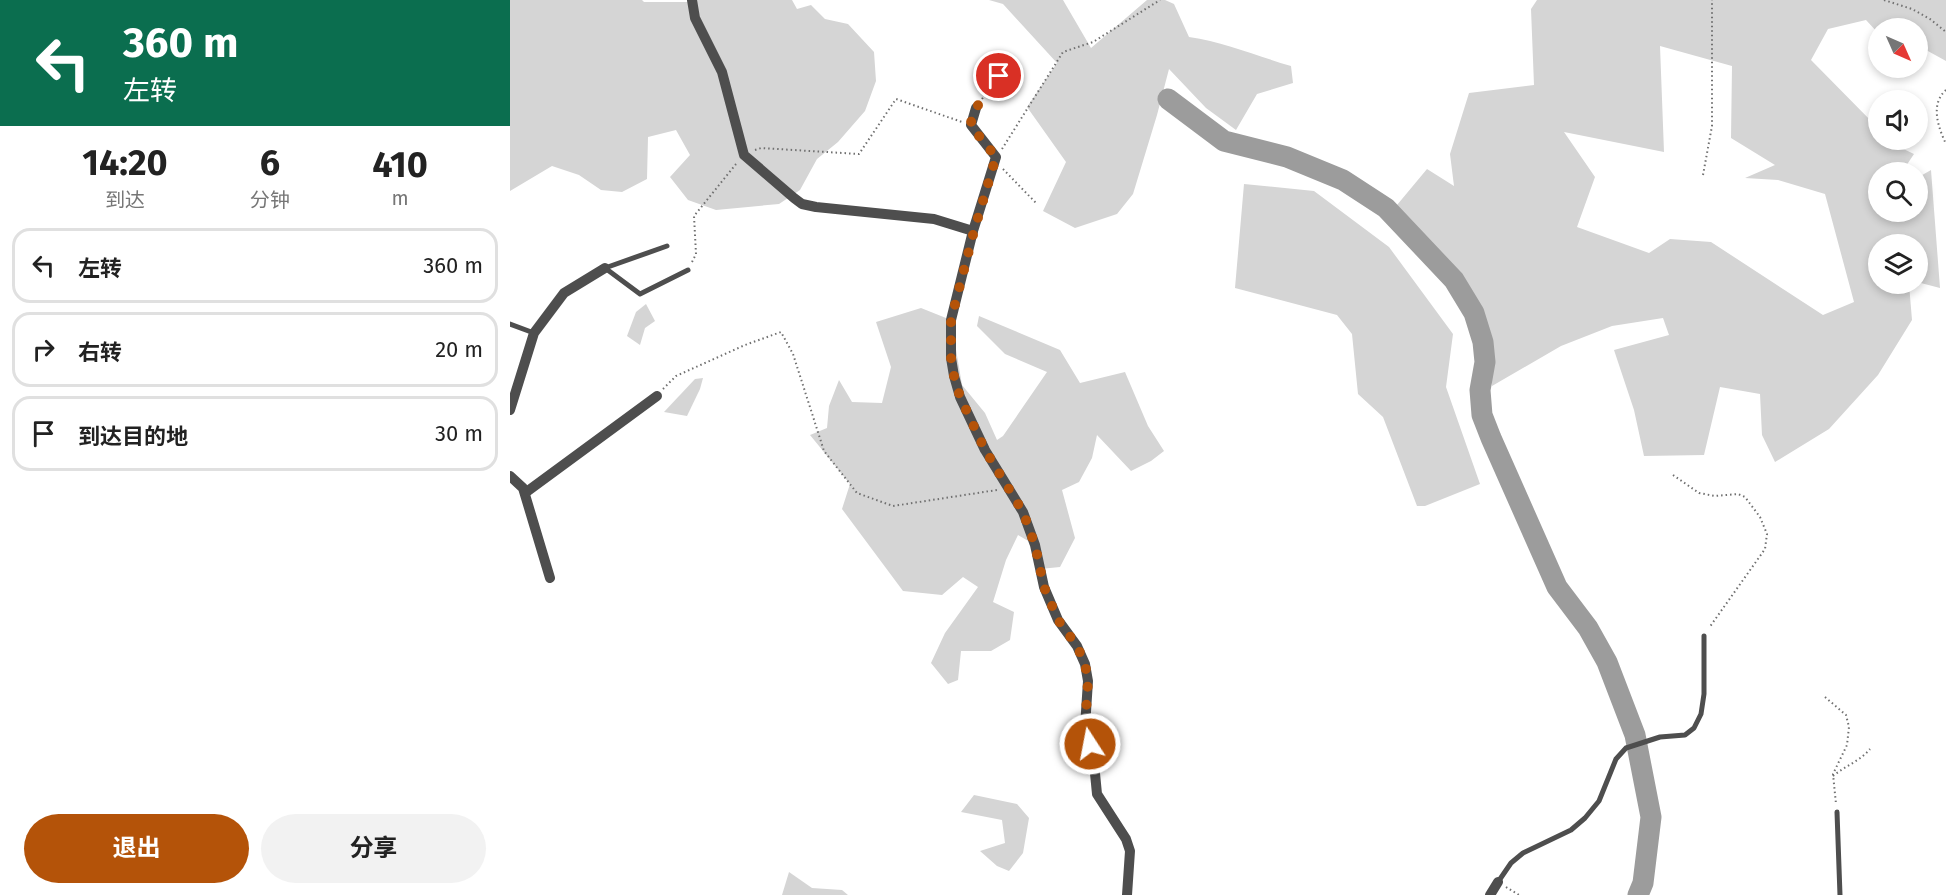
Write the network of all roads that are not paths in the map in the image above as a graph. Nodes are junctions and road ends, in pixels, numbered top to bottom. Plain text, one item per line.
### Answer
1 (692, 0) edge
2 (976, 108) road end
3 (974, 231) junction
4 (667, 246) dead end
5 (605, 268) junction
6 (688, 270) road end
7 (510, 324) edge
8 (534, 333) junction
9 (657, 396) road end
10 (510, 410) edge
11 (510, 476) edge
12 (525, 493) junction
13 (550, 578) dead end
14 (1704, 636) road end
15 (1837, 812) road end
16 (1498, 882) joint
17 (1127, 895) edge
18 (1490, 895) edge
19 (1840, 895) edge

1 - 3 street
2 - 3 street
3 - 17 street
4 - 5 lane
5 - 6 lane
5 - 8 street
7 - 8 lane
8 - 10 street
9 - 12 street
11 - 12 street
12 - 13 street
14 - 16 lane
15 - 19 lane
16 - 18 street

